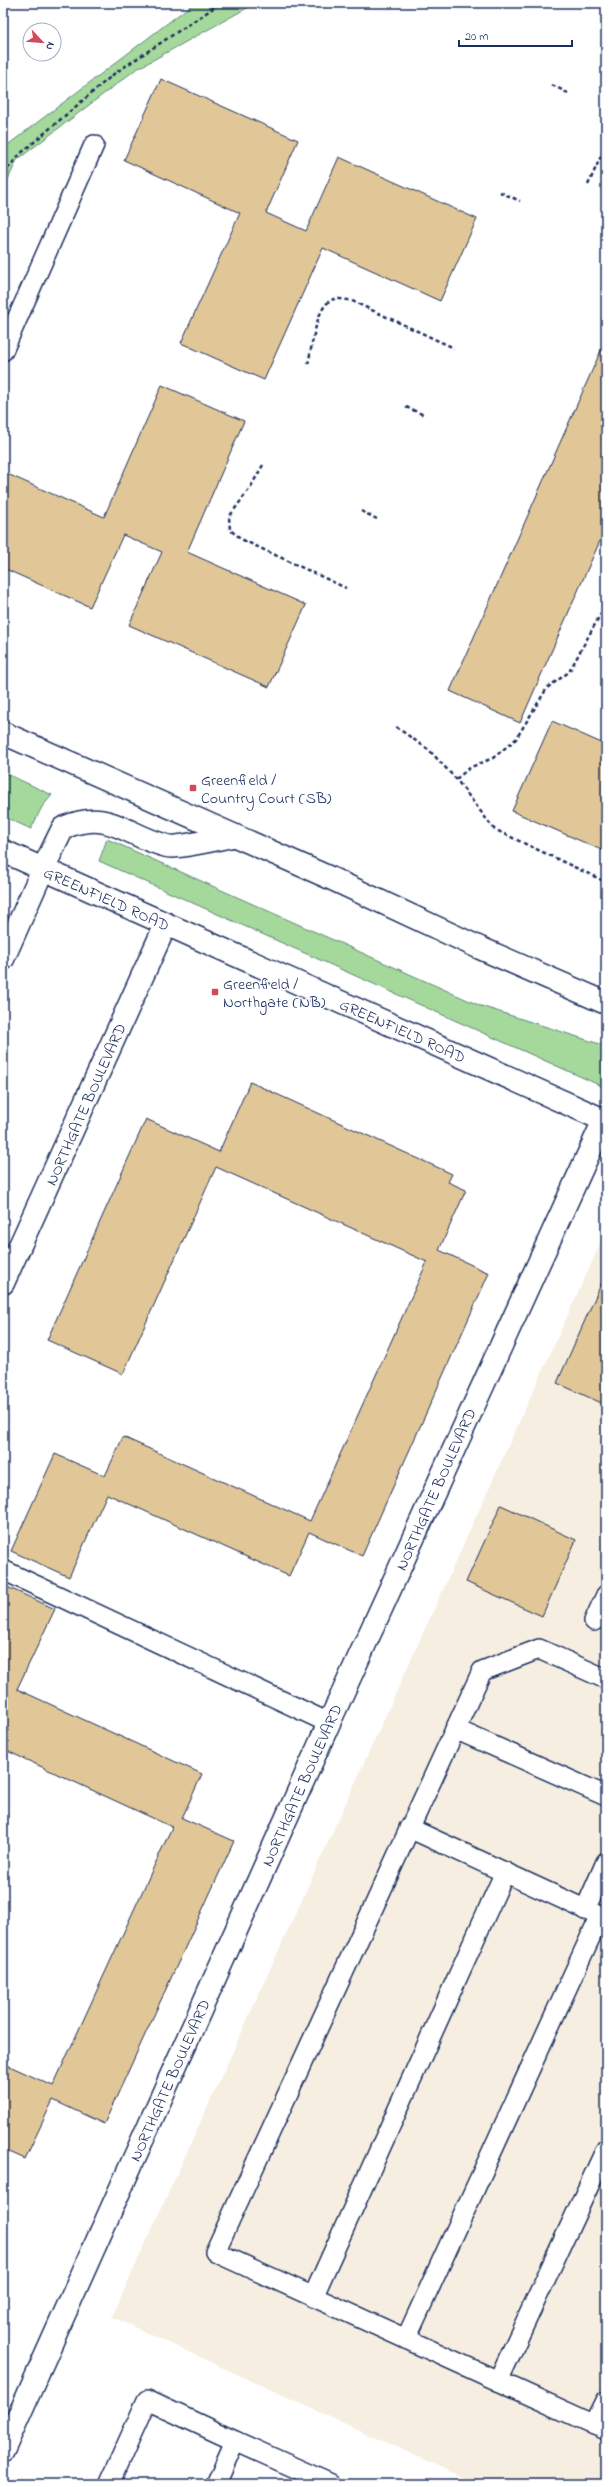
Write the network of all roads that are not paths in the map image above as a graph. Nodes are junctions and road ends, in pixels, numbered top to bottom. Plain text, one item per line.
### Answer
1 (94, 145) dead end
2 (3, 351) edge
3 (3, 733) edge
4 (233, 836) junction
5 (3, 851) edge
6 (43, 869) junction
7 (166, 924) junction
8 (3, 960) edge
9 (606, 1003) edge
10 (605, 1121) edge
11 (3, 1283) edge
12 (3, 1570) edge
13 (606, 1595) edge
14 (594, 1621) dead end
15 (606, 1679) edge
16 (329, 1723) junction
17 (455, 1729) junction
18 (606, 1796) edge
19 (410, 1828) junction
20 (606, 1862) edge
21 (505, 1872) junction
22 (597, 1915) edge
23 (606, 2149) edge
24 (313, 2297) junction
25 (406, 2339) junction
26 (498, 2381) junction
27 (606, 2401) edge
28 (600, 2428) edge
29 (235, 2441) junction
30 (3, 2451) edge
31 (109, 2484) edge
32 (216, 2484) edge
33 (331, 2484) edge

1 - 2 lane
3 - 4 street
4 - 6 street
4 - 9 street
5 - 6 street, GREENFIELD ROAD
6 - 7 street, GREENFIELD ROAD
6 - 8 street
7 - 10 street, GREENFIELD ROAD
7 - 11 street, NORTHGATE BOULEVARD
10 - 16 street, NORTHGATE BOULEVARD
12 - 16 lane
13 - 14 lane
15 - 17 lane
16 - 30 street, NORTHGATE BOULEVARD
17 - 18 lane
17 - 19 lane
19 - 21 lane
19 - 24 lane
20 - 22 lane
21 - 22 lane
21 - 24 lane
22 - 25 lane
23 - 26 lane
24 - 25 lane
25 - 26 lane
26 - 28 lane
27 - 28 lane
29 - 31 lane
29 - 32 lane
29 - 33 lane

